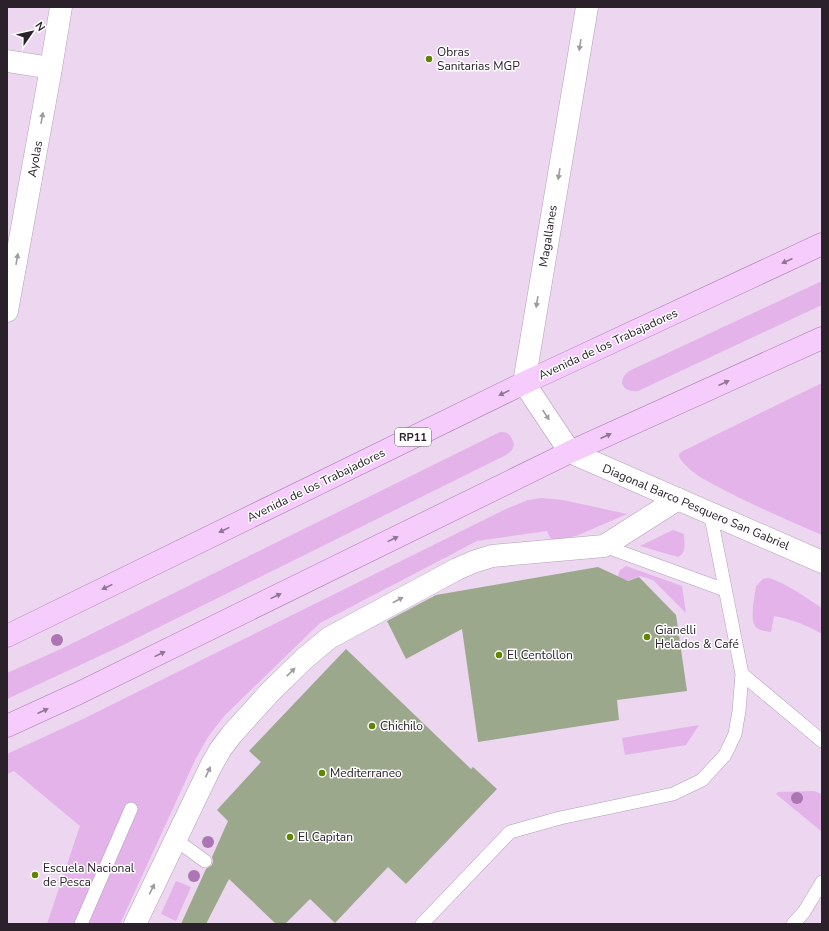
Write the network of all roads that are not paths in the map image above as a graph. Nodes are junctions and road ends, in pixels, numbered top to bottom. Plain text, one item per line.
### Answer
1 (61, 7) edge
2 (587, 7) edge
3 (7, 61) edge
4 (51, 68) junction
5 (822, 244) edge
6 (7, 312) edge
7 (822, 338) edge
8 (524, 383) junction
9 (570, 452) junction
10 (678, 499) junction
11 (710, 512) junction
12 (604, 546) junction
13 (822, 562) edge
14 (725, 590) junction
15 (7, 636) edge
16 (742, 674) junction
17 (7, 726) edge
18 (822, 741) edge
19 (131, 809) dead end
20 (176, 840) junction
21 (205, 861) dead end
22 (822, 882) edge
23 (81, 924) edge
24 (135, 924) edge
25 (422, 924) edge
26 (793, 924) edge

1 - 4 street, Ayolas
2 -> 8 street, Magallanes
3 - 4 street
6 -> 4 street, Ayolas
5 -> 8 main road, Avenida de los Trabajadores / RP11
9 -> 7 main road
8 -> 9 street
8 -> 15 main road, Avenida de los Trabajadores / RP11
9 - 10 street, Diagonal Barco Pesquero San Gabriel
17 -> 9 main road
10 - 11 street, Diagonal Barco Pesquero San Gabriel
10 - 12 street
11 - 13 street, Diagonal Barco Pesquero San Gabriel
11 - 14 lane
12 - 14 lane
20 -> 12 street
14 - 16 lane
16 - 18 lane
16 - 25 lane
19 - 23 lane
20 - 21 lane
24 -> 20 street
22 - 26 lane

